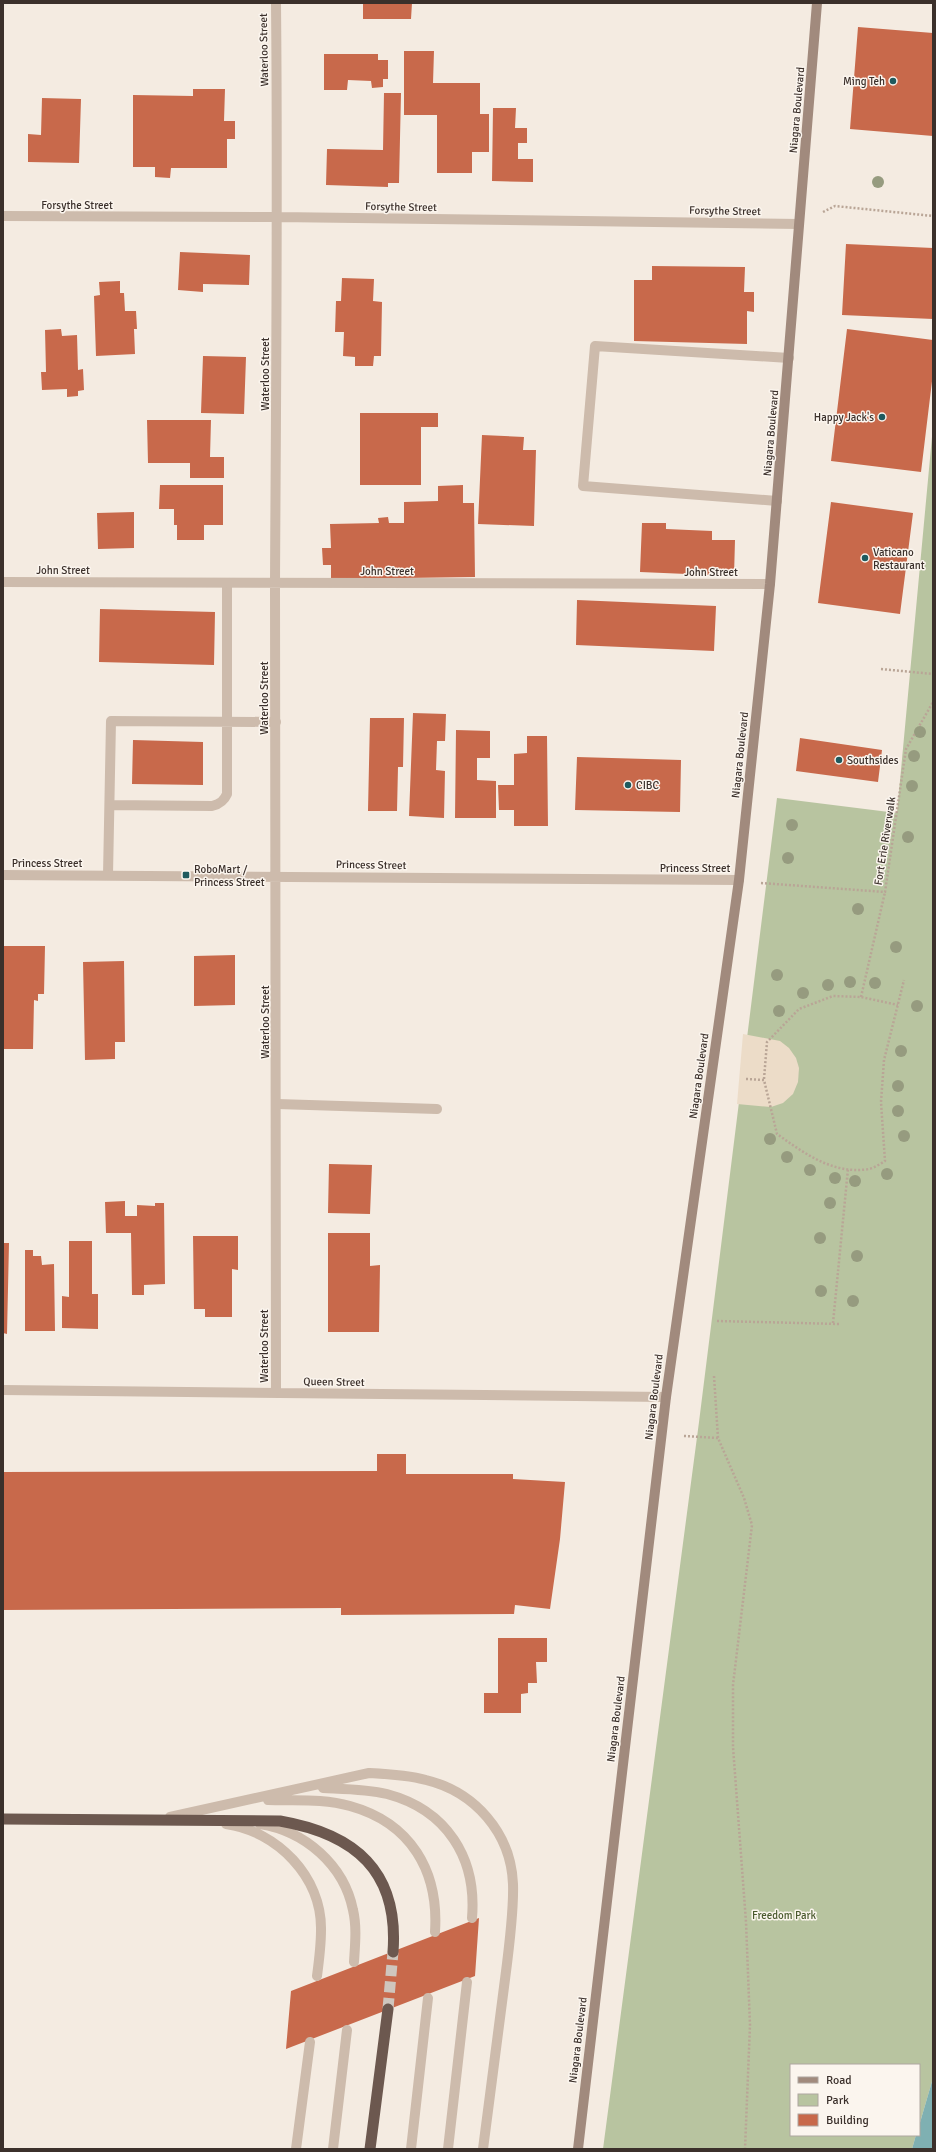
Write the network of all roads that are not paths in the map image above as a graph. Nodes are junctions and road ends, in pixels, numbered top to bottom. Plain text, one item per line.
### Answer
1 (276, 3) edge
2 (817, 3) edge
3 (3, 216) edge
4 (278, 218) junction
5 (799, 224) junction
6 (789, 358) junction
7 (777, 501) junction
8 (3, 582) edge
9 (227, 583) junction
10 (276, 583) junction
11 (770, 584) junction
12 (227, 722) junction
13 (276, 722) junction
14 (110, 805) junction
15 (3, 875) edge
16 (108, 875) junction
17 (277, 876) junction
18 (740, 880) junction
19 (277, 1104) junction
20 (437, 1109) dead end
21 (3, 1390) edge
22 (276, 1393) junction
23 (666, 1397) junction
24 (309, 1787) junction
25 (249, 1800) junction
26 (3, 1819) edge
27 (158, 1820) junction
28 (206, 1821) junction
29 (242, 1821) junction
30 (472, 1918) dead end
31 (435, 1932) dead end
32 (393, 1952) tunnel mouth
33 (354, 1962) dead end
34 (317, 1976) dead end
35 (467, 1982) dead end
36 (428, 1998) dead end
37 (388, 2010) tunnel mouth
38 (347, 2030) dead end
39 (310, 2042) dead end
40 (296, 2149) edge
41 (333, 2149) edge
42 (370, 2149) edge
43 (411, 2149) edge
44 (448, 2149) edge
45 (483, 2149) edge
46 (578, 2149) edge

1 - 4 street, Waterloo Street
2 - 5 main road, Niagara Boulevard
3 - 4 street, Forsythe Street
4 - 5 street, Forsythe Street
4 - 10 street, Waterloo Street
5 - 6 main road, Niagara Boulevard
6 - 7 main road, Niagara Boulevard
6 - 7 street
7 - 11 main road, Niagara Boulevard
8 - 9 street, John Street
9 - 10 street, John Street
9 - 12 street
10 - 11 street, John Street
10 - 13 street, Waterloo Street
11 - 18 main road, Niagara Boulevard
12 - 13 street
12 - 14 street
12 - 14 street
13 - 17 street, Waterloo Street
14 - 16 street
15 - 16 street, Princess Street
16 - 17 street, Princess Street
17 - 18 street, Princess Street
17 - 19 street, Waterloo Street
18 - 23 main road, Niagara Boulevard
19 - 20 street
19 - 22 street, Waterloo Street
21 - 22 street, Queen Street
22 - 23 street, Queen Street
23 - 46 main road, Niagara Boulevard
24 - 25 street
24 - 30 street
24 - 45 street
25 - 27 street
25 - 31 street
26 - 27 highway
27 - 28 highway
28 - 29 highway
28 - 34 street
29 - 32 highway
29 - 33 street
35 - 44 street
36 - 43 street
37 - 42 highway
38 - 41 street
39 - 40 street

